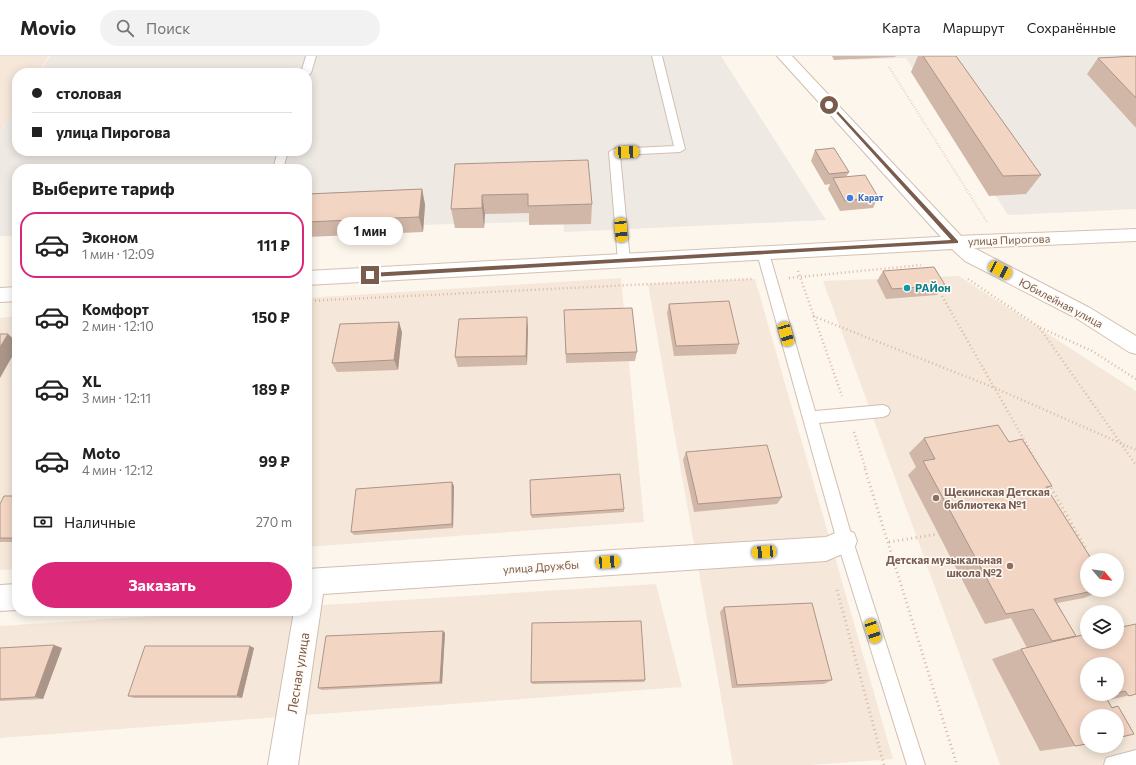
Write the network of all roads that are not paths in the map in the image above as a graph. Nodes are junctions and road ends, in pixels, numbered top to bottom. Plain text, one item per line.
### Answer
1 (311, 56) edge
2 (657, 56) edge
3 (784, 56) edge
4 (307, 68) edge
5 (1136, 235) edge
6 (956, 242) junction
7 (763, 253) junction
8 (624, 261) junction
9 (312, 278) edge
10 (12, 294) edge
11 (0, 295) edge
12 (1136, 346) edge
13 (883, 411) dead end
14 (809, 418) junction
15 (845, 541) junction
16 (312, 582) edge
17 (12, 597) edge
18 (0, 598) edge
19 (305, 616) edge
20 (1136, 759) edge
21 (283, 765) edge
22 (916, 765) edge
23 (1113, 765) edge

1 - 4 lane
2 - 8 lane
3 - 6 street, Юбилейная улица
5 - 6 street, улица Пирогова
6 - 7 street, улица Пирогова
6 - 12 street, Юбилейная улица
7 - 8 street, улица Пирогова
7 - 14 lane
8 - 9 street, улица Пирогова
10 - 11 street
13 - 14 lane
14 - 15 lane
15 - 16 street, улица Дружбы
15 - 22 lane
17 - 18 street
19 - 21 street, Лесная улица
20 - 23 lane

